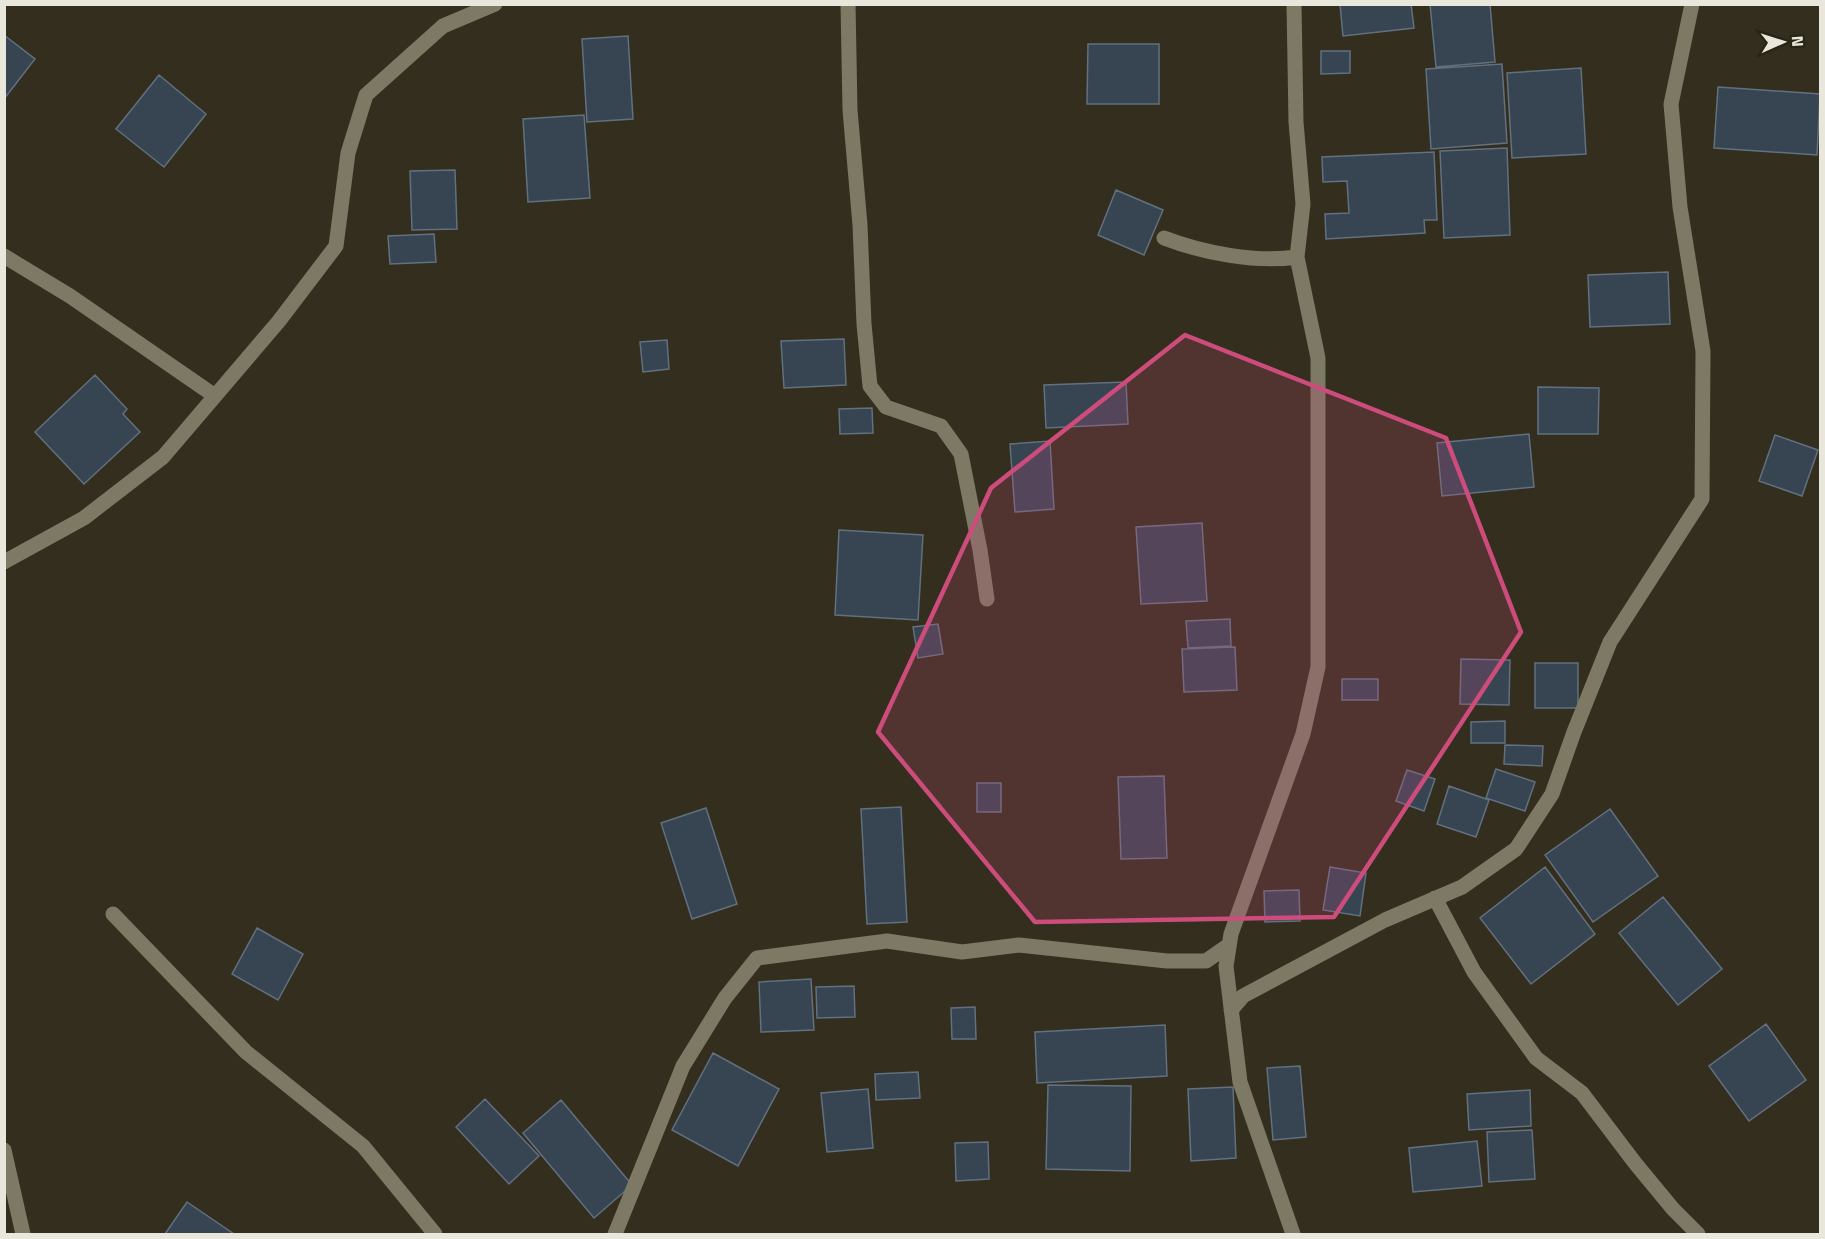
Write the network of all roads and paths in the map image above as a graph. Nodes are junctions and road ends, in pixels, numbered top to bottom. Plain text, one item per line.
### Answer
1 (495, 4) edge
2 (848, 4) edge
3 (1294, 4) edge
4 (1692, 4) edge
5 (1164, 238) dead end
6 (4, 256) edge
7 (1297, 257) junction
8 (215, 396) junction
9 (4, 562) edge
10 (987, 599) dead end
11 (1435, 898) junction
12 (113, 914) dead end
13 (1229, 945) junction
14 (1231, 1010) junction
15 (4, 1150) edge
16 (23, 1234) edge
17 (435, 1234) edge
18 (615, 1234) edge
19 (1293, 1234) edge
20 (1698, 1234) edge

1 - 8 street
2 - 10 street
3 - 7 street
4 - 11 street
5 - 7 street
6 - 8 street
7 - 13 street
8 - 9 street
11 - 14 street
11 - 20 street
12 - 17 street
13 - 14 street
13 - 18 street
14 - 19 street
15 - 16 street

